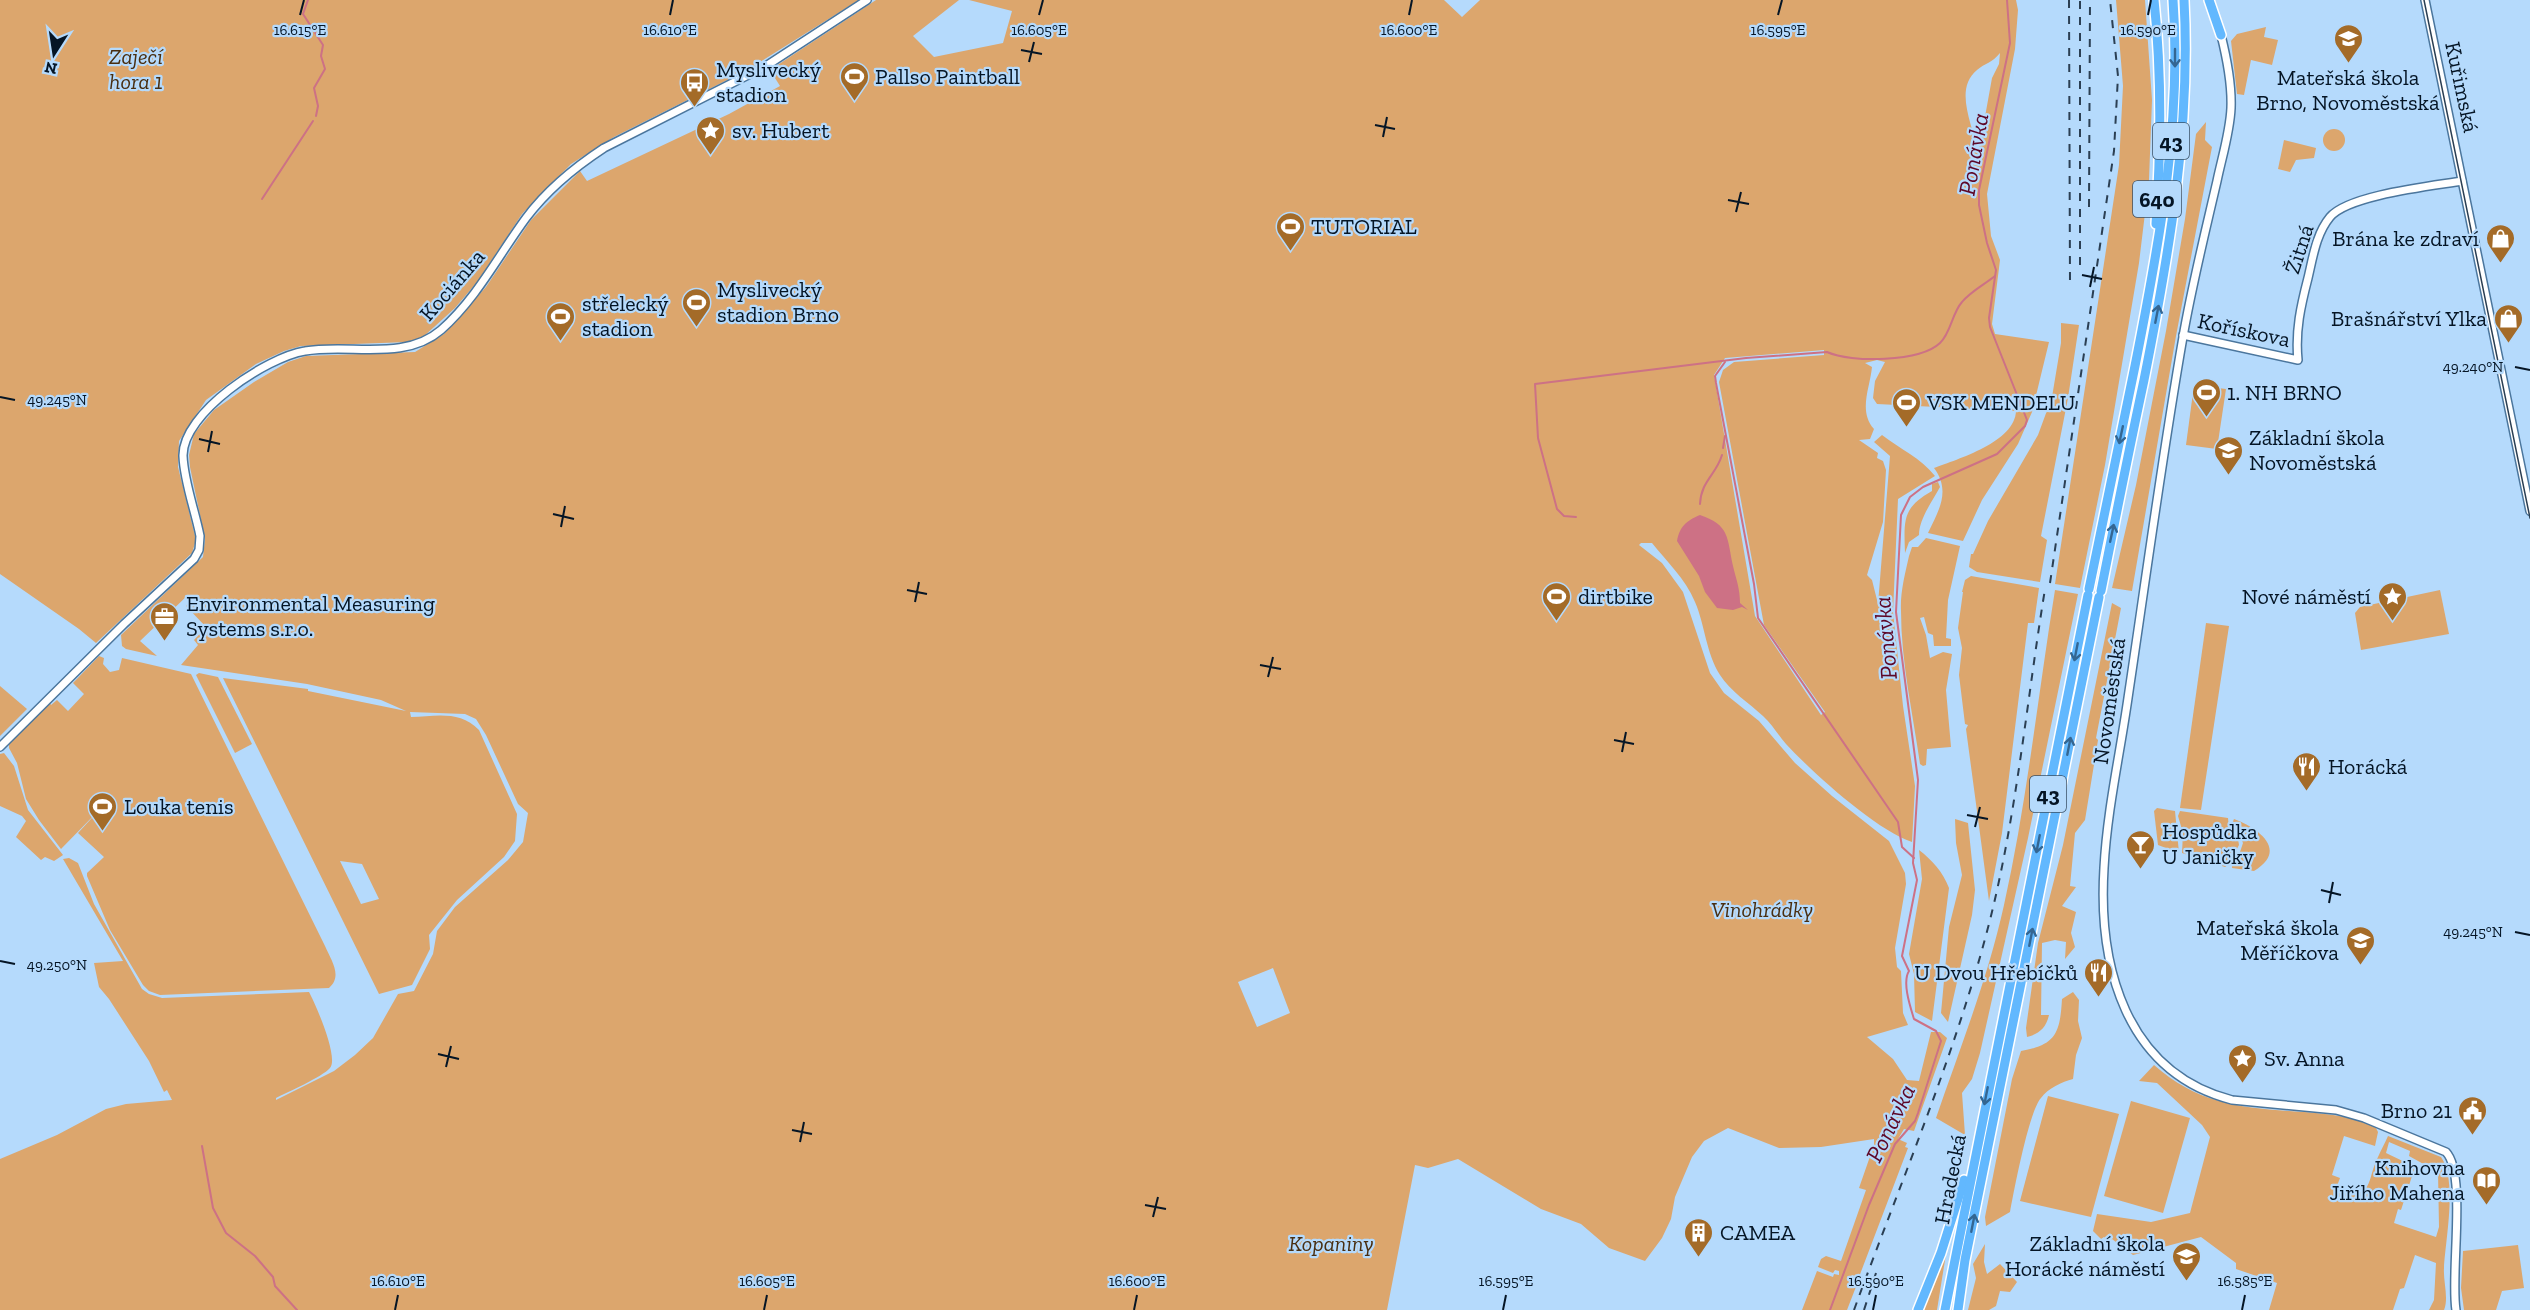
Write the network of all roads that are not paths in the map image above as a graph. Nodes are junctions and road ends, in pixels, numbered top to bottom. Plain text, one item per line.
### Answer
1 (867, 0) edge
2 (2154, 0) edge
3 (2173, 0) edge
4 (2184, 0) edge
5 (2209, 0) edge
6 (2426, 0) edge
7 (2221, 35) joint
8 (2462, 181) junction
9 (2152, 280) junction
10 (2183, 334) junction
11 (2298, 360) joint
12 (2530, 511) edge
13 (0, 747) edge
14 (1978, 1135) junction
15 (1918, 1310) edge
16 (1945, 1310) edge
17 (1958, 1310) edge
18 (2456, 1310) edge

1 - 13 street, Kociánka
2 - 9 highway, 640
3 -> 9 highway, 43
17 -> 4 highway, Hradecká / 43
5 - 7 highway
6 - 8 street, Kuřimská
7 - 10 street, Novoměstská
8 - 11 street, Žitná
8 - 12 street, Kuřimská
9 -> 14 highway, Hradecká / 43
10 - 11 street, Kořískova
10 - 18 street, Novoměstská
14 - 15 highway
14 - 16 highway, Hradecká / 43

